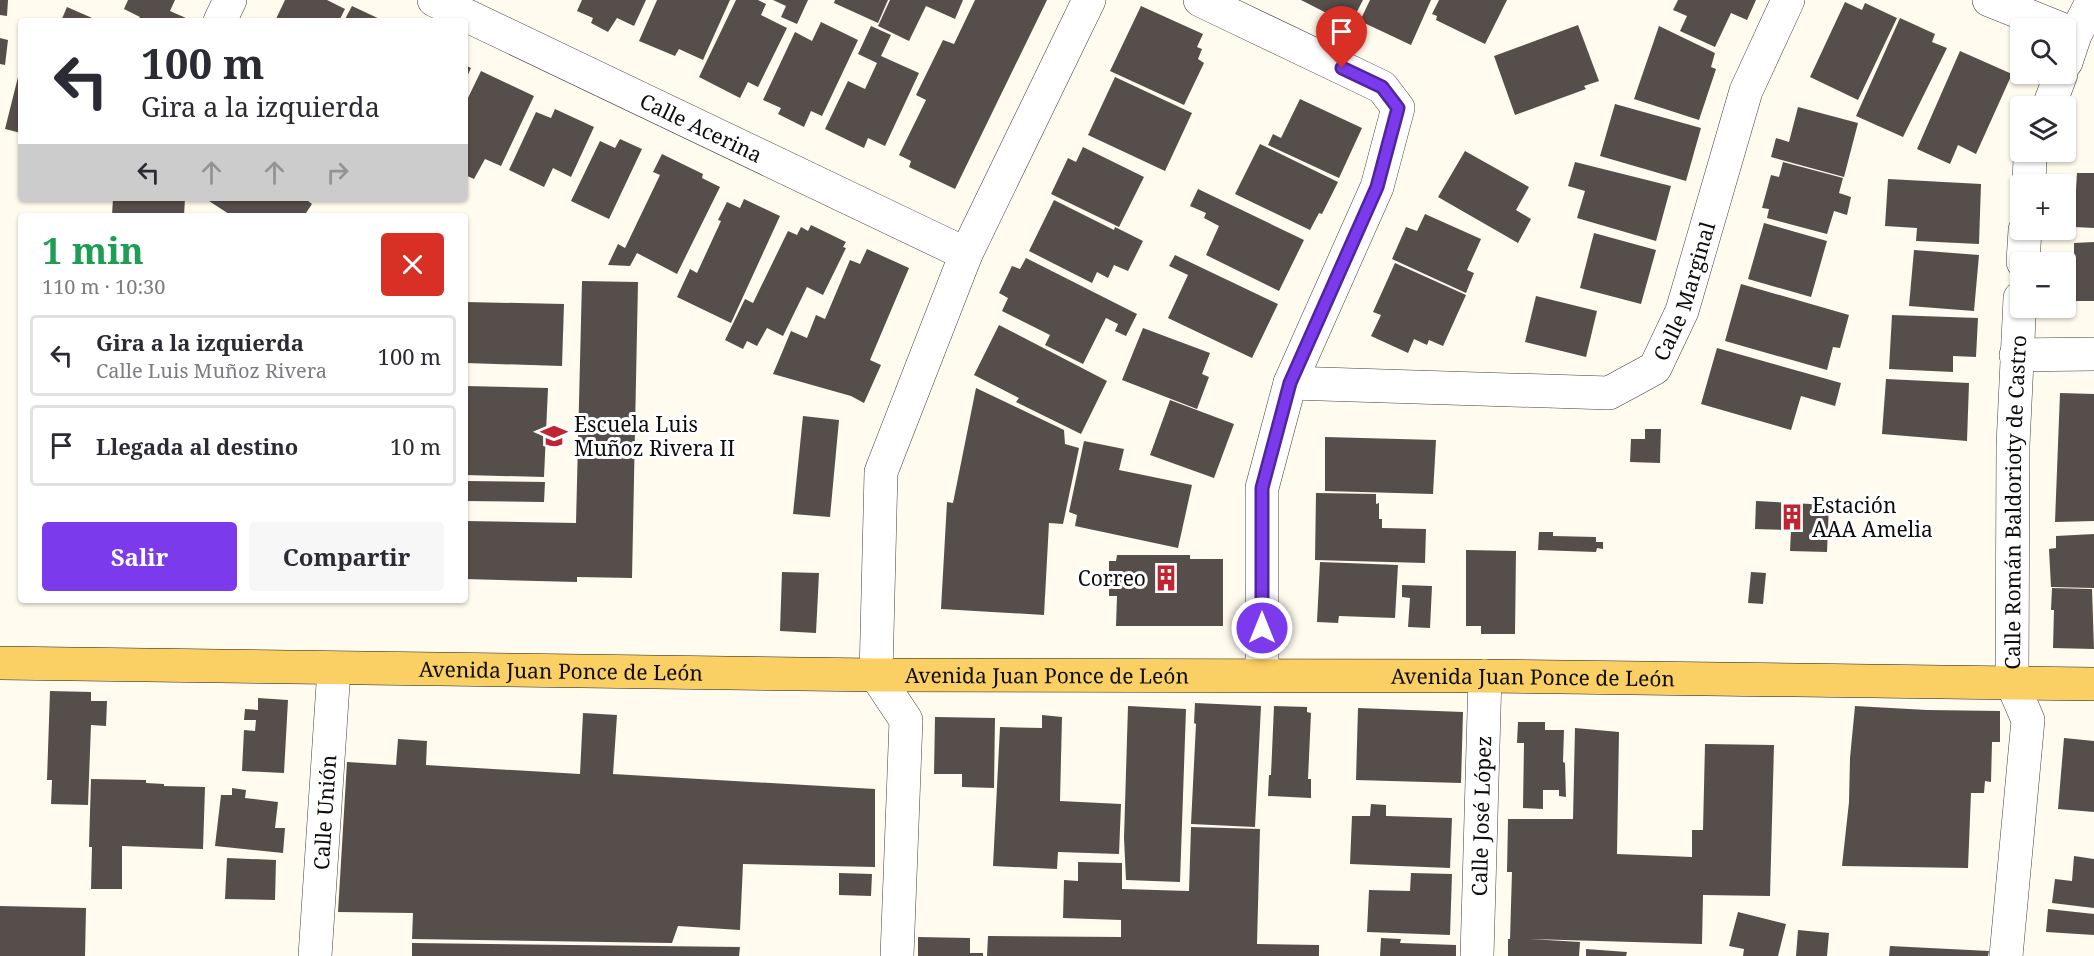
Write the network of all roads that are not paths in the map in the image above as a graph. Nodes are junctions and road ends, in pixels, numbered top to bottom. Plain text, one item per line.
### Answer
1 (230, 0) edge
2 (434, 0) edge
3 (1089, 0) edge
4 (1200, 0) edge
5 (1788, 0) edge
6 (1989, 0) edge
7 (2094, 0) edge
8 (221, 18) edge
9 (2028, 18) edge
10 (2076, 31) edge
11 (966, 254) junction
12 (2019, 318) edge
13 (2094, 354) edge
14 (2016, 355) junction
15 (1290, 383) junction
16 (0, 663) edge
17 (334, 669) junction
18 (876, 675) junction
19 (1262, 675) junction
20 (1485, 676) junction
21 (2012, 684) junction
22 (2094, 684) edge
23 (315, 956) edge
24 (897, 956) edge
25 (1477, 956) edge
26 (2006, 956) edge

1 - 8 street
2 - 11 street, Calle Acerina
3 - 11 street
4 - 15 street
5 - 15 street, Calle Marginal
6 - 9 street
7 - 10 street
11 - 18 street
12 - 14 street, Calle Román Baldorioty de Castro
13 - 14 street
14 - 21 street, Calle Román Baldorioty de Castro
15 - 19 street
16 - 17 main road, Avenida Juan Ponce de León
17 - 18 main road, Avenida Juan Ponce de León
17 - 23 street, Calle Unión
18 - 19 main road, Avenida Juan Ponce de León
18 - 24 street
19 - 20 main road, Avenida Juan Ponce de León
20 - 21 main road, Avenida Juan Ponce de León
20 - 25 street, Calle José López
21 - 22 main road, Avenida Juan Ponce de León
21 - 26 street, Calle Román Baldorioty de Castro

